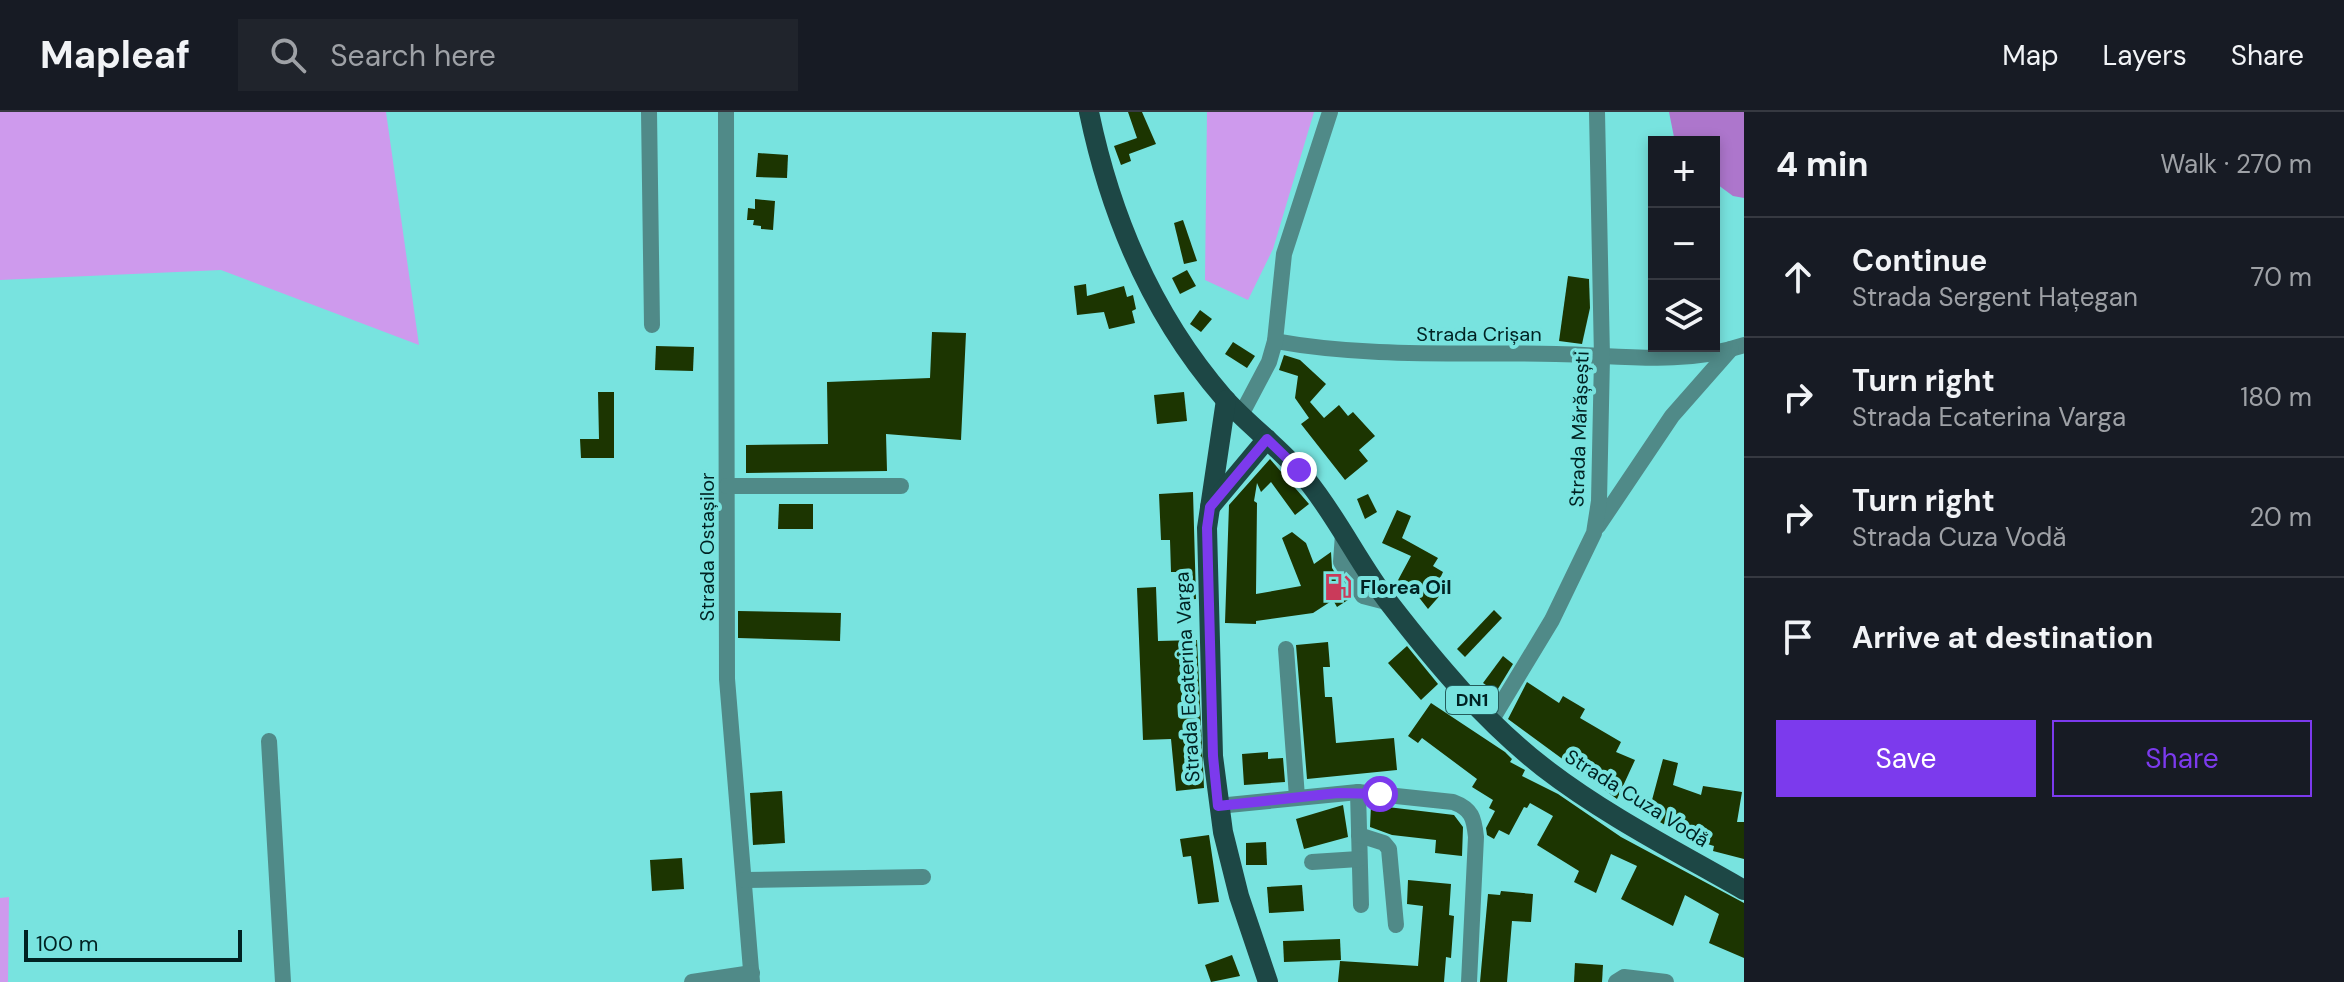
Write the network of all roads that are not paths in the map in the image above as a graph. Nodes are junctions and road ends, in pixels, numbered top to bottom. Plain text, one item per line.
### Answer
1 (649, 112) edge
2 (726, 112) edge
3 (1089, 112) edge
4 (1330, 112) edge
5 (1597, 112) edge
6 (652, 325) dead end
7 (1275, 341) junction
8 (1738, 347) edge
9 (1602, 357) junction
10 (1226, 400) junction
11 (1241, 415) junction
12 (1267, 439) junction
13 (727, 486) junction
14 (901, 486) dead end
15 (1210, 507) junction
16 (1594, 533) junction
17 (1286, 649) dead end
18 (1491, 721) junction
19 (269, 741) dead end
20 (1358, 792) junction
21 (1297, 797) junction
22 (1218, 806) junction
23 (1359, 835) junction
24 (1359, 859) junction
25 (1312, 862) dead end
26 (923, 877) dead end
27 (744, 880) junction
28 (1744, 890) edge
29 (1361, 905) dead end
30 (1396, 925) dead end
31 (752, 978) edge
32 (283, 982) edge
33 (692, 982) edge
34 (1268, 982) edge
35 (1469, 982) edge
36 (1616, 982) edge
37 (1666, 982) edge

1 - 6 street
2 - 13 street, Strada Ostașilor
3 - 10 main road, Strada Cuza Vodă / DN1
4 - 7 street
5 - 9 street, Strada Mărășești
7 - 9 street, Strada Crișan
7 - 11 street
8 - 9 street, Strada Crișan
8 - 16 street, Strada Crișan
9 - 16 street, Strada Mărășești
10 - 11 main road, Strada Cuza Vodă / DN1
10 - 15 main road, Strada Ecaterina Varga
11 - 12 main road, Strada Cuza Vodă / DN1
12 - 15 main road
12 - 18 main road, Strada Cuza Vodă / DN1
13 - 14 street
13 - 27 street, Strada Ostașilor
15 - 22 main road, Strada Ecaterina Varga
16 - 18 street, Strada Mărășești
17 - 21 street
18 - 28 main road, Strada Cuza Vodă / DN1
19 - 32 street
20 - 21 street
20 - 23 street
20 - 35 street
21 - 22 street
22 - 34 main road, Strada Ecaterina Varga
23 - 24 street
23 - 30 street
24 - 25 street
24 - 29 street
26 - 27 street
27 - 31 street, Strada Ostașilor
31 - 33 street
36 - 37 street

